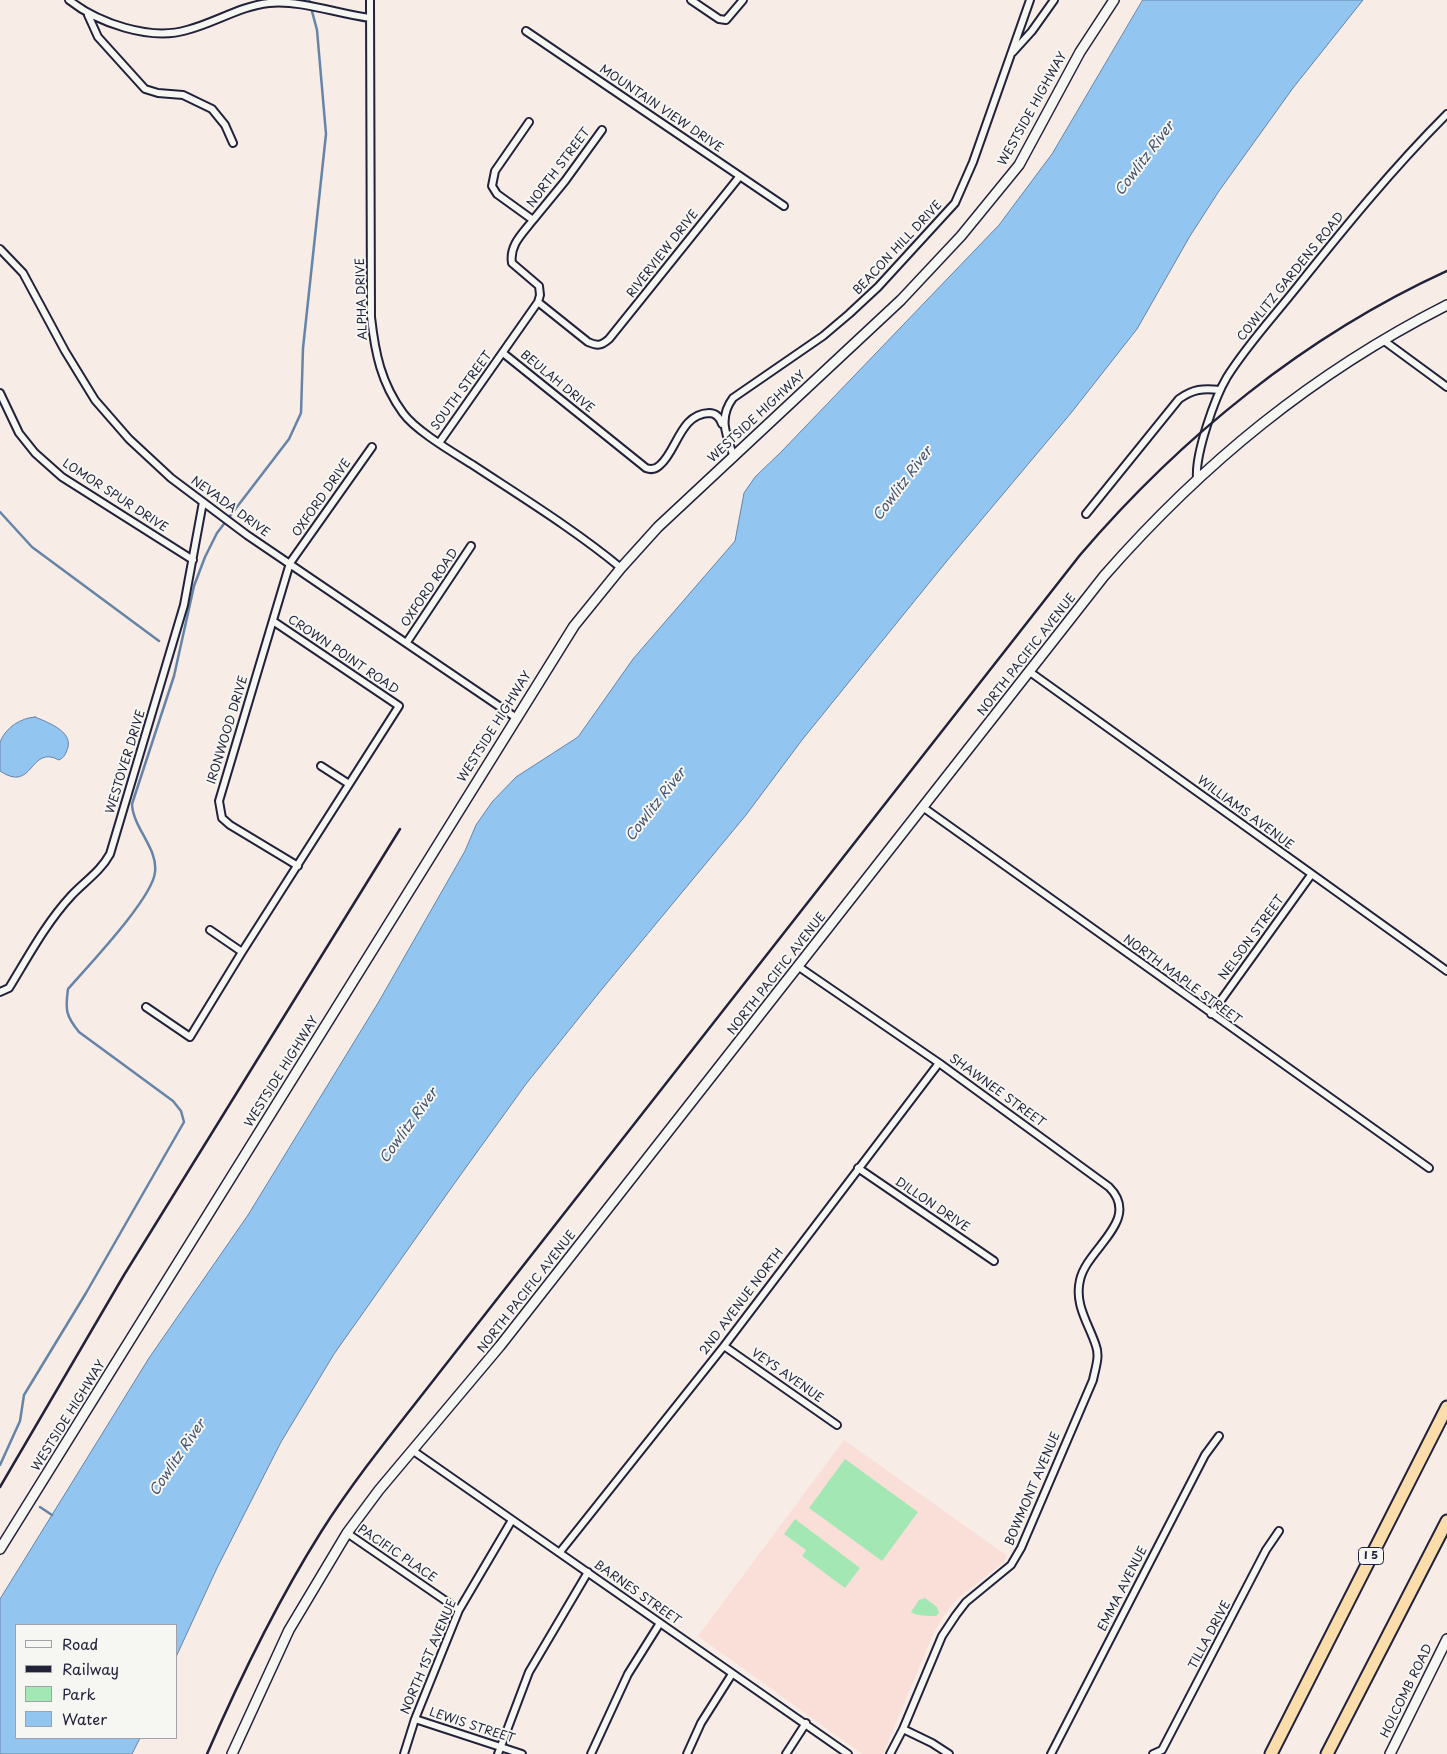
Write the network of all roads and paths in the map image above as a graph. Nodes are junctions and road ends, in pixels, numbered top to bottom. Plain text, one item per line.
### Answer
1 (69, 0) edge
2 (370, 0) edge
3 (691, 0) edge
4 (743, 0) edge
5 (1030, 0) edge
6 (1054, 0) edge
7 (1114, 0) edge
8 (88, 15) junction
9 (370, 18) junction
10 (526, 31) dead end
11 (1011, 54) junction
12 (1447, 114) edge
13 (529, 122) dead end
14 (602, 130) dead end
15 (233, 143) dead end
16 (740, 176) junction
17 (784, 206) dead end
18 (533, 220) junction
19 (0, 248) edge
20 (538, 302) junction
21 (1447, 305) edge
22 (1382, 340) junction
23 (503, 353) junction
24 (1447, 387) edge
25 (1220, 390) junction
26 (0, 393) edge
27 (723, 425) junction
28 (439, 443) junction
29 (372, 446) dead end
30 (734, 457) junction
31 (1197, 478) junction
32 (203, 502) junction
33 (1086, 514) dead end
34 (471, 546) dead end
35 (194, 560) junction
36 (290, 563) junction
37 (621, 568) junction
38 (273, 621) junction
39 (407, 642) junction
40 (1030, 672) junction
41 (515, 717) junction
42 (321, 766) dead end
43 (349, 784) junction
44 (924, 808) junction
45 (298, 866) junction
46 (1311, 875) junction
47 (210, 930) dead end
48 (242, 952) junction
49 (799, 967) junction
50 (1447, 971) edge
51 (0, 992) edge
52 (146, 1006) dead end
53 (1211, 1014) junction
54 (939, 1063) junction
55 (858, 1168) junction
56 (1429, 1168) dead end
57 (994, 1260) dead end
58 (1090, 1260) joint
59 (724, 1346) junction
60 (1447, 1407) edge
61 (837, 1425) dead end
62 (1219, 1436) dead end
63 (412, 1450) junction
64 (512, 1520) junction
65 (1447, 1521) edge
66 (1279, 1532) dead end
67 (347, 1534) junction
68 (0, 1549) edge
69 (560, 1552) junction
70 (588, 1572) junction
71 (459, 1610) junction
72 (660, 1623) junction
73 (1447, 1639) edge
74 (732, 1674) junction
75 (415, 1719) junction
76 (806, 1723) junction
77 (903, 1729) junction
78 (500, 1746) junction
79 (1271, 1753) edge
80 (232, 1754) edge
81 (404, 1754) edge
82 (498, 1754) edge
83 (522, 1754) edge
84 (591, 1754) edge
85 (687, 1754) edge
86 (786, 1754) edge
87 (848, 1754) edge
88 (890, 1754) edge
89 (949, 1754) edge
90 (1051, 1754) edge
91 (1153, 1754) edge
92 (1329, 1754) edge
93 (1390, 1754) edge

1 - 8 street
2 - 9 street, ALPHA DRIVE
3 - 4 street
5 - 11 street, BEACON HILL DRIVE
6 - 11 street
7 - 30 street, WESTSIDE HIGHWAY
8 - 9 street
8 - 15 street
9 - 28 street, ALPHA DRIVE
10 - 16 street, MOUNTAIN VIEW DRIVE
11 - 27 street, BEACON HILL DRIVE
12 - 25 street, COWLITZ GARDENS ROAD
13 - 18 street
14 - 18 street, NORTH STREET
16 - 17 street, MOUNTAIN VIEW DRIVE
16 - 20 street, RIVERVIEW DRIVE
18 - 20 street
19 - 32 street, NEVADA DRIVE
20 - 23 street, BEULAH DRIVE
21 - 22 street, NORTH PACIFIC AVENUE
22 - 24 street
22 - 31 street, NORTH PACIFIC AVENUE
23 - 27 street, BEULAH DRIVE
23 - 28 street, SOUTH STREET
25 - 31 street, COWLITZ GARDENS ROAD
25 - 33 street
26 - 35 street, LOMOR SPUR DRIVE
27 - 30 street
28 - 37 street, ALPHA DRIVE
29 - 36 street, OXFORD DRIVE
30 - 37 street, WESTSIDE HIGHWAY
31 - 40 street, NORTH PACIFIC AVENUE
32 - 35 street, WESTOVER DRIVE
32 - 36 street, NEVADA DRIVE
34 - 39 street, OXFORD ROAD
35 - 51 street, WESTOVER DRIVE
36 - 38 street, IRONWOOD DRIVE
36 - 39 street, NEVADA DRIVE
37 - 41 street, WESTSIDE HIGHWAY
38 - 43 street, CROWN POINT ROAD
38 - 45 street, IRONWOOD DRIVE
39 - 41 street, NEVADA DRIVE
40 - 44 street, NORTH PACIFIC AVENUE
40 - 46 street, WILLIAMS AVENUE
41 - 68 street, WESTSIDE HIGHWAY
42 - 43 street
43 - 45 street, CROWN POINT ROAD
44 - 49 street, NORTH PACIFIC AVENUE
44 - 53 street, NORTH MAPLE STREET
45 - 48 street, CROWN POINT ROAD
46 - 50 street, WILLIAMS AVENUE
46 - 53 street, NELSON STREET
47 - 48 street
48 - 52 street, CROWN POINT ROAD
49 - 54 street, SHAWNEE STREET
49 - 63 street, NORTH PACIFIC AVENUE
53 - 56 street, NORTH MAPLE STREET
54 - 55 street, 2ND AVENUE NORTH
54 - 58 street, SHAWNEE STREET
55 - 57 street, DILLON DRIVE
55 - 59 street, 2ND AVENUE NORTH
58 - 77 street, BOWMONT AVENUE
59 - 61 street, VEYS AVENUE
59 - 69 street, 2ND AVENUE NORTH
60 - 79 highway, I 5
62 - 90 street, EMMA AVENUE
63 - 64 street, BARNES STREET
63 - 67 street, NORTH PACIFIC AVENUE
64 - 69 street, BARNES STREET
64 - 71 street, NORTH 1ST AVENUE
65 - 92 highway
66 - 91 street, TILLA DRIVE
67 - 71 street, PACIFIC PLACE
67 - 80 street, NORTH PACIFIC AVENUE
69 - 70 street, BARNES STREET
70 - 72 street, BARNES STREET
70 - 78 street
71 - 75 street, NORTH 1ST AVENUE
72 - 74 street, BARNES STREET
72 - 84 street
73 - 93 street, HOLCOMB ROAD
74 - 76 street, BARNES STREET
74 - 85 street
75 - 78 street, LEWIS STREET
75 - 81 street, NORTH 1ST AVENUE
76 - 86 street
76 - 87 street, BARNES STREET
77 - 88 street, BOWMONT AVENUE
77 - 89 street
78 - 82 street
78 - 83 street, LEWIS STREET

